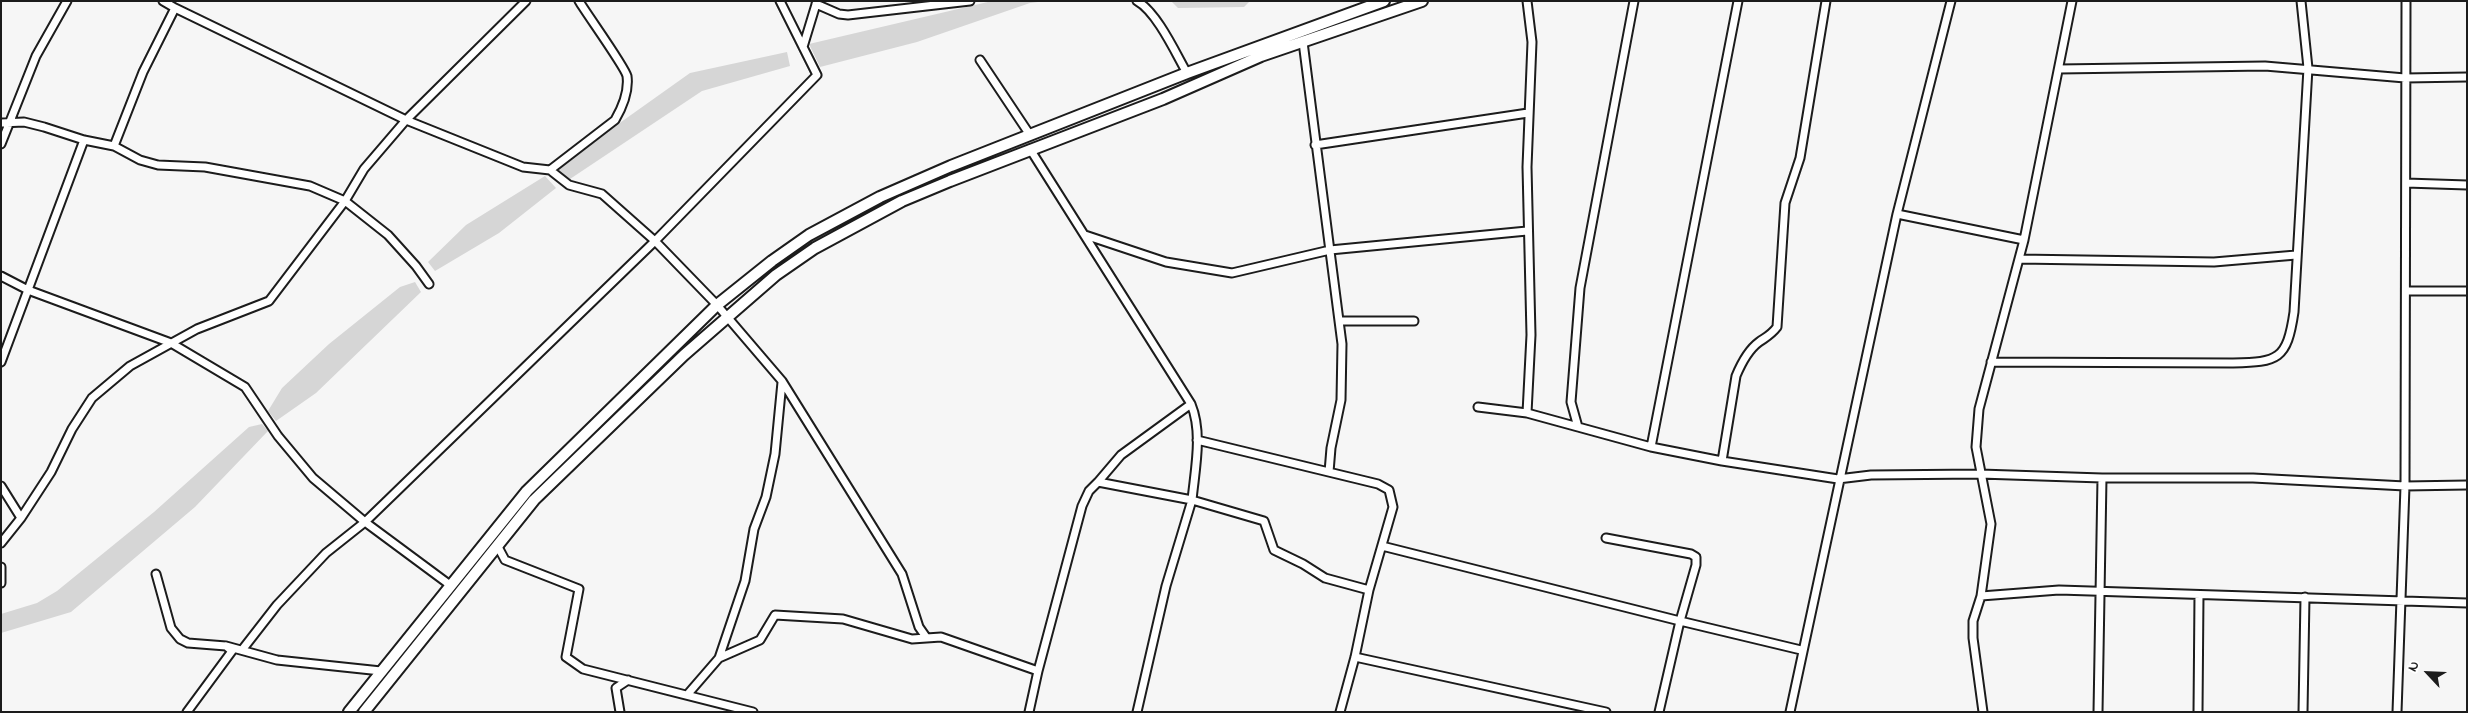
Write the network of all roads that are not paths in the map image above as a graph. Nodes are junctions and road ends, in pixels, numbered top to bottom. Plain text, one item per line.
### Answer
1 (67, 1) edge
2 (163, 1) edge
3 (526, 1) edge
4 (579, 1) edge
5 (780, 1) edge
6 (970, 1) edge
7 (1137, 1) edge
8 (1384, 1) edge
9 (1422, 1) edge
10 (1527, 1) edge
11 (1634, 1) edge
12 (1738, 1) edge
13 (1826, 1) edge
14 (1951, 1) edge
15 (2072, 1) edge
16 (2302, 1) edge
17 (2406, 1) edge
18 (816, 3) edge
19 (175, 8) junction
20 (1303, 42) junction
21 (803, 47) junction
22 (980, 60) dead end
23 (2308, 68) junction
24 (2060, 69) junction
25 (1187, 73) junction
26 (2467, 77) edge
27 (2405, 78) junction
28 (1528, 113) junction
29 (406, 120) junction
30 (5, 124) edge
31 (1030, 135) junction
32 (84, 140) junction
33 (1, 144) edge
34 (1315, 145) junction
35 (114, 146) junction
36 (1030, 149) junction
37 (550, 170) junction
38 (2406, 183) junction
39 (2467, 185) edge
40 (345, 201) junction
41 (1897, 214) junction
42 (1527, 230) junction
43 (1084, 235) junction
44 (2024, 240) junction
45 (655, 241) junction
46 (1330, 250) junction
47 (2296, 255) junction
48 (2018, 259) junction
49 (1, 276) edge
50 (429, 284) dead end
51 (28, 290) junction
52 (2406, 291) junction
53 (2467, 291) edge
54 (717, 306) junction
55 (727, 320) junction
56 (1339, 321) junction
57 (1414, 321) dead end
58 (171, 343) junction
59 (1, 362) edge
60 (1991, 362) junction
61 (782, 382) junction
62 (1190, 404) junction
63 (1478, 407) dead end
64 (1527, 414) junction
65 (1578, 427) junction
66 (1197, 440) junction
67 (1650, 447) junction
68 (1722, 461) junction
69 (1329, 472) junction
70 (1980, 474) junction
71 (2102, 478) junction
72 (1838, 479) junction
73 (1098, 482) junction
74 (2467, 485) edge
75 (1, 486) edge
76 (2405, 486) junction
77 (1192, 500) junction
78 (21, 518) junction
79 (365, 522) junction
80 (1606, 538) dead end
81 (1, 543) edge
82 (497, 545) junction
83 (1382, 546) junction
84 (1, 566) edge
85 (156, 574) dead end
86 (1, 583) edge
87 (450, 585) junction
88 (1369, 590) junction
89 (2100, 592) junction
90 (1981, 596) junction
91 (2199, 596) junction
92 (2305, 597) junction
93 (2400, 602) junction
94 (2467, 603) edge
95 (1680, 621) junction
96 (926, 637) junction
97 (226, 646) junction
98 (242, 650) junction
99 (1801, 650) junction
100 (1355, 657) junction
101 (720, 658) junction
102 (381, 671) junction
103 (1038, 671) junction
104 (628, 680) junction
105 (687, 695) junction
106 (187, 712) edge
107 (348, 712) edge
108 (364, 712) edge
109 (620, 712) edge
110 (753, 712) edge
111 (1029, 712) edge
112 (1137, 712) edge
113 (1340, 712) edge
114 (1606, 712) edge
115 (1660, 712) edge
116 (1790, 712) edge
117 (1983, 712) edge
118 (2098, 712) edge
119 (2198, 712) edge
120 (2303, 712) edge
121 (2397, 712) edge

1 - 30 street
2 - 19 street
3 - 29 street
4 - 37 street
5 - 21 street
6 - 18 street
7 - 25 street
8 - 25 street
9 - 20 street
10 - 28 street
11 - 65 street
12 - 67 street
13 - 68 street
14 - 41 street
15 - 24 street
16 - 23 street
17 - 27 street
18 - 21 street
19 - 29 street
19 - 35 street
20 - 34 street
20 - 36 street
21 - 45 street
22 - 31 street
23 - 24 street
23 - 27 street
23 - 47 street
24 - 44 street
25 - 31 street
26 - 27 street
27 - 38 street
28 - 34 street
28 - 42 street
29 - 37 street
29 - 40 street
30 - 32 street
30 - 33 street
31 - 54 street
32 - 35 street
32 - 51 street
34 - 46 street
35 - 40 street
36 - 43 street
36 - 55 street
37 - 45 street
38 - 39 street
38 - 52 street
40 - 50 street
40 - 58 street
41 - 44 street
41 - 72 street
42 - 46 street
42 - 64 street
43 - 46 street
43 - 62 street
44 - 48 street
45 - 54 street
45 - 79 street
46 - 56 street
47 - 48 street
47 - 60 street
48 - 60 street
49 - 51 street
51 - 58 street
51 - 59 street
52 - 53 street
52 - 76 street
54 - 55 street
54 - 87 street
55 - 61 street
55 - 82 street
56 - 57 street
56 - 69 street
58 - 78 street
58 - 79 street
60 - 70 street
61 - 96 street
61 - 101 street
62 - 66 street
62 - 73 street
63 - 64 street
64 - 65 street
65 - 67 street
66 - 69 street
66 - 77 street
67 - 68 street
68 - 72 street
69 - 83 street
70 - 71 street
70 - 72 street
70 - 90 street
71 - 76 street
71 - 89 street
72 - 99 street
73 - 77 street
73 - 103 street
74 - 76 street
75 - 78 street
76 - 93 street
77 - 88 street
77 - 112 street
78 - 81 street
79 - 87 street
79 - 98 street
80 - 95 street
82 - 104 street
82 - 108 street
83 - 88 street
83 - 95 street
84 - 86 street
85 - 97 street
87 - 102 street
88 - 100 street
89 - 90 street
89 - 91 street
89 - 118 street
90 - 117 street
91 - 92 street
91 - 119 street
92 - 93 street
92 - 120 street
93 - 94 street
93 - 121 street
95 - 99 street
95 - 115 street
96 - 101 street
96 - 103 street
97 - 98 street
97 - 106 street
98 - 102 street
99 - 116 street
100 - 113 street
100 - 114 street
101 - 105 street
102 - 107 street
103 - 111 street
104 - 105 street
104 - 109 street
105 - 110 street

